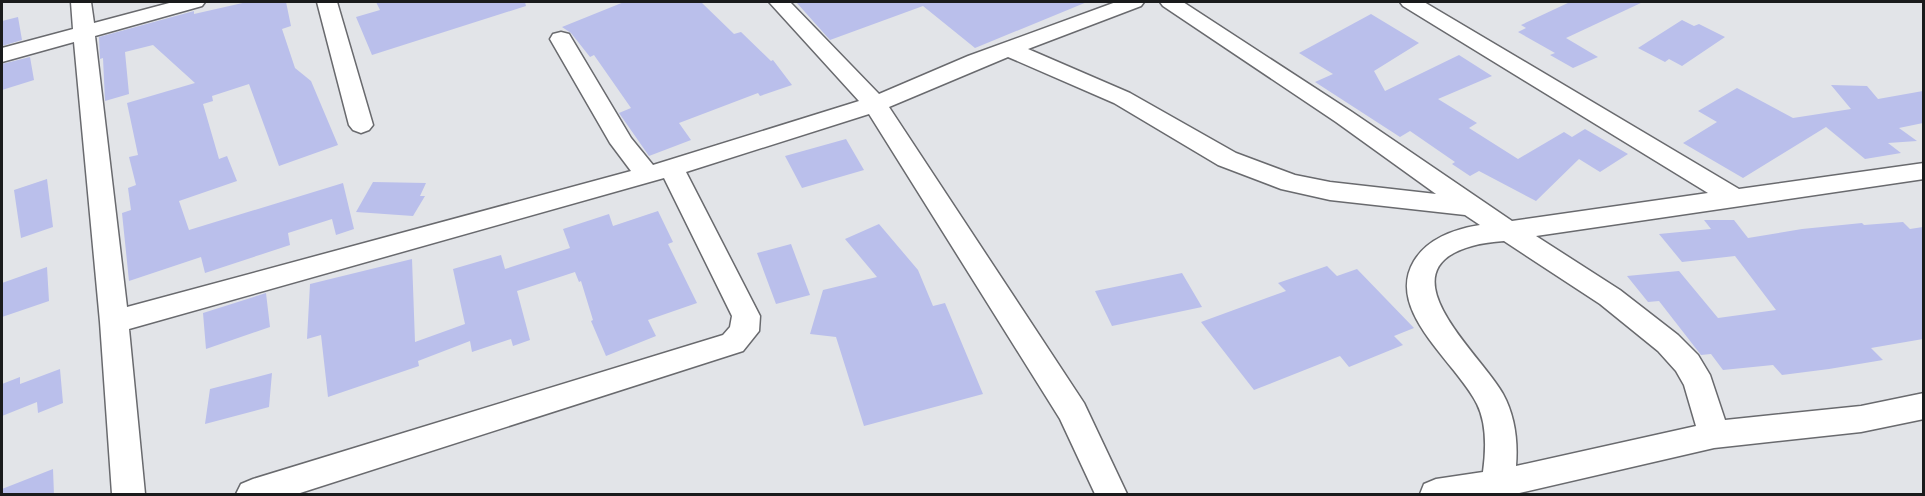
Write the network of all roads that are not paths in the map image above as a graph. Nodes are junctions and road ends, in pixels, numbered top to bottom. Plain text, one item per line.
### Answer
1 (81, 2) edge
2 (195, 2) edge
3 (327, 2) edge
4 (779, 2) edge
5 (1134, 2) edge
6 (1170, 2) edge
7 (1410, 2) edge
8 (84, 31) junction
9 (561, 39) dead end
10 (1009, 49) junction
11 (2, 55) edge
12 (875, 104) junction
13 (361, 124) dead end
14 (659, 171) junction
15 (1923, 171) edge
16 (1737, 199) junction
17 (1473, 208) junction
18 (1509, 229) junction
19 (114, 322) junction
20 (1923, 406) edge
21 (1714, 435) junction
22 (1498, 484) junction
23 (1447, 494) edge
24 (128, 495) edge
25 (253, 495) edge
26 (1111, 495) edge

1 - 8 street
2 - 8 street
3 - 13 street
4 - 12 street
5 - 10 street
6 - 17 street
7 - 16 street
8 - 11 street
8 - 19 street
9 - 14 street
10 - 12 street
10 - 17 street
12 - 14 street
12 - 26 street
14 - 19 street
14 - 25 street
15 - 16 street
16 - 18 street
17 - 18 street
18 - 21 street
18 - 22 street
19 - 24 street
20 - 21 street
21 - 22 street
22 - 23 street

